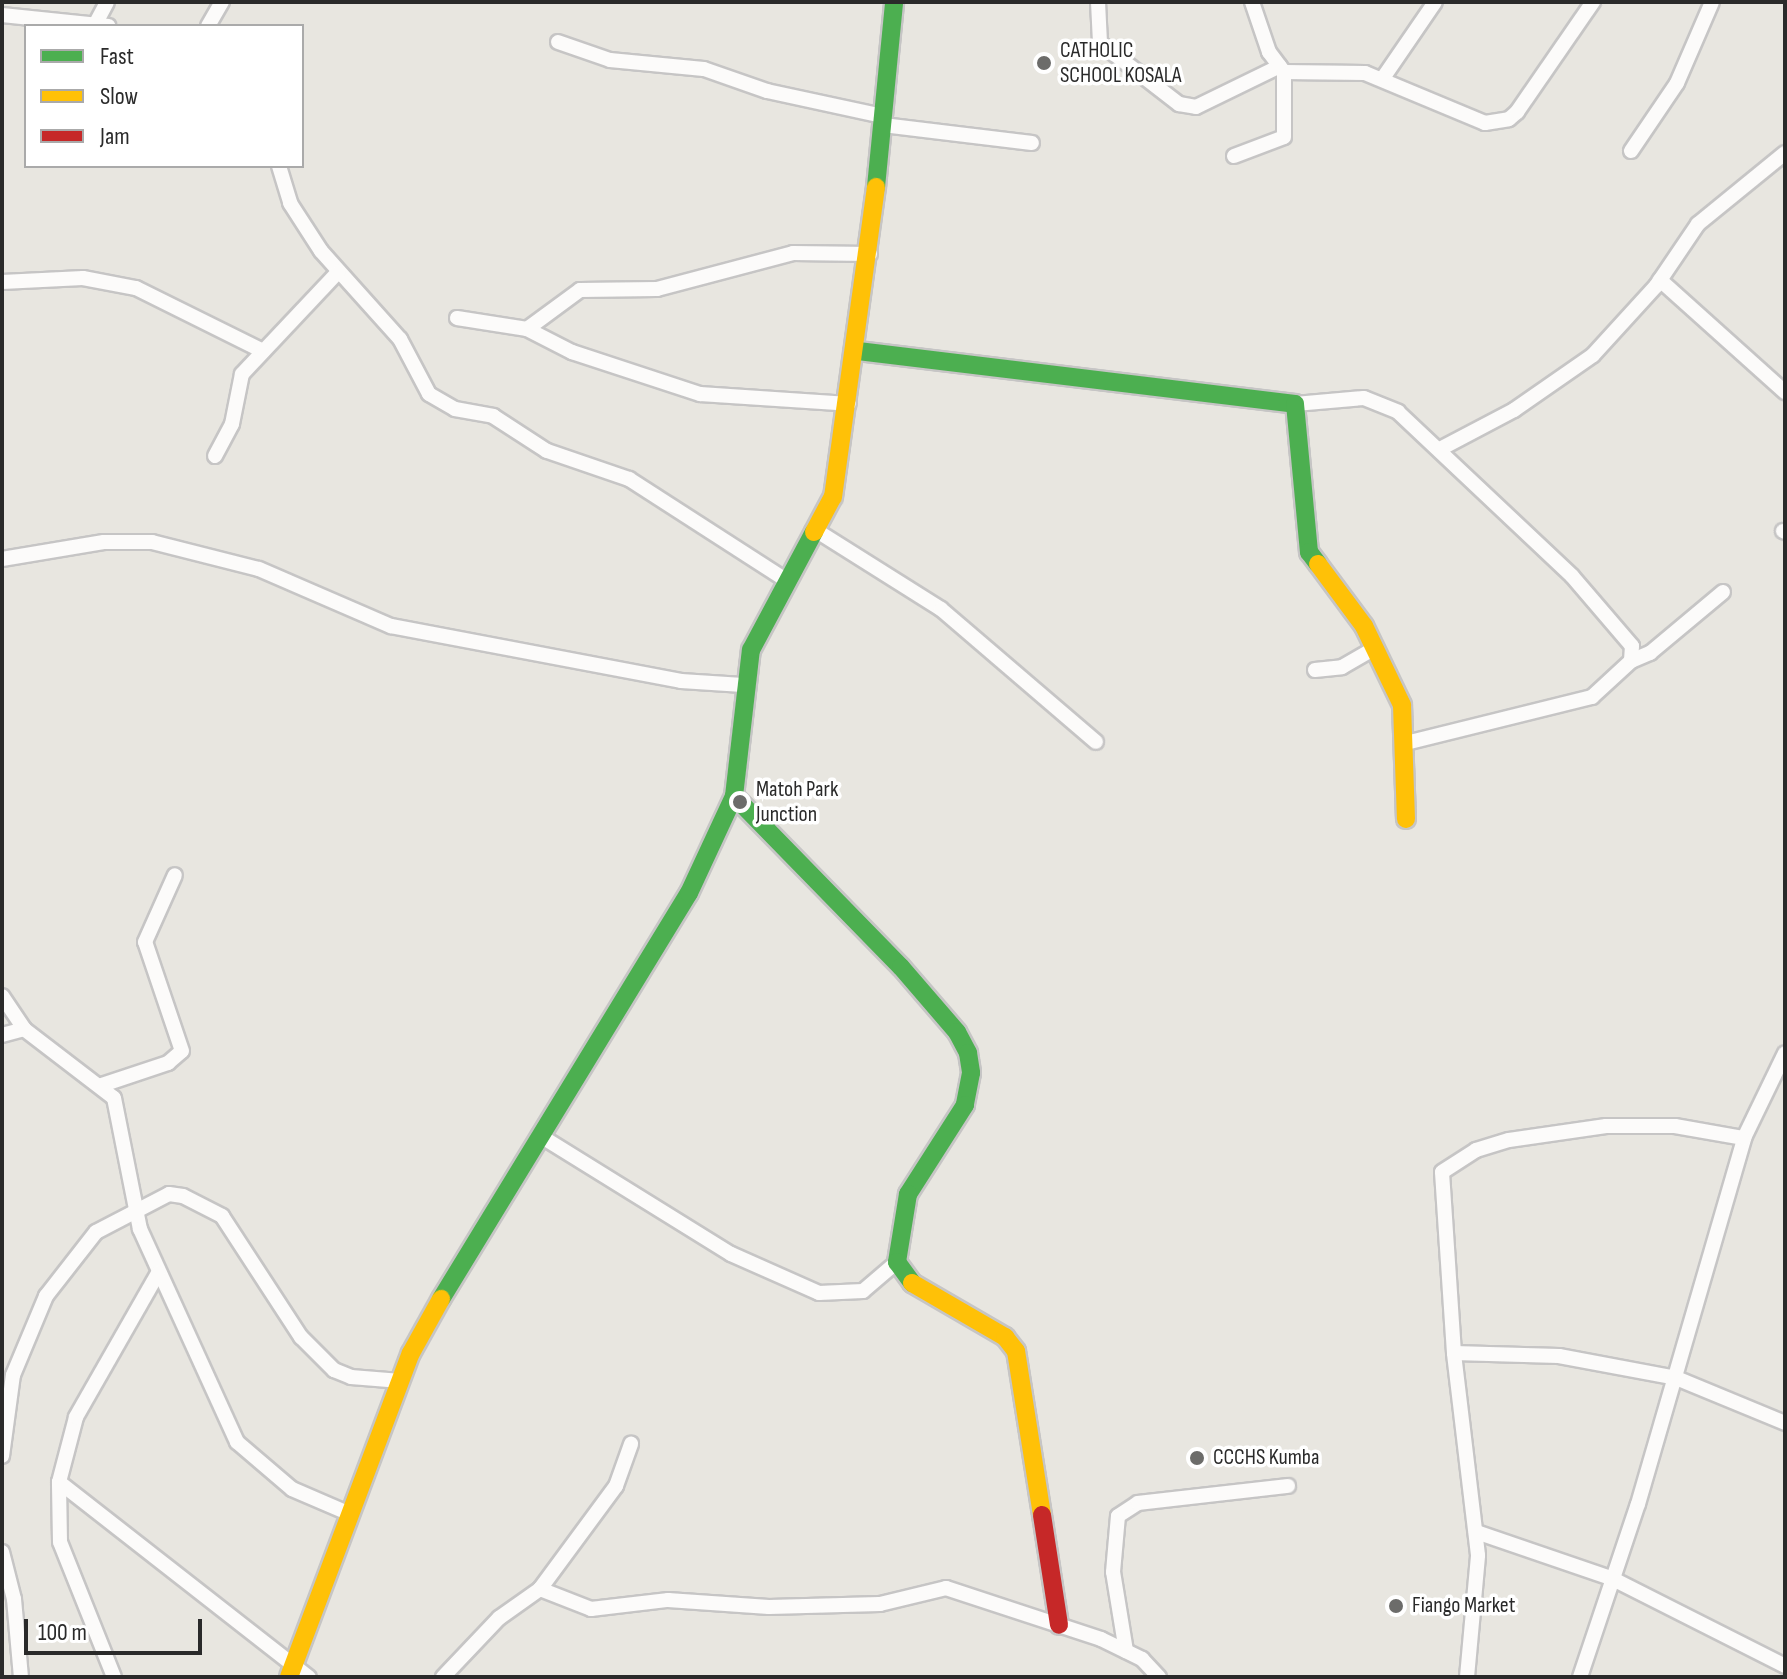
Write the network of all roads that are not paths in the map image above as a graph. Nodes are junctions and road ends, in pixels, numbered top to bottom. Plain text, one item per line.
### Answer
1 (107, 2) edge
2 (222, 2) edge
3 (894, 2) edge
4 (1098, 2) edge
5 (1252, 2) edge
6 (1435, 2) edge
7 (1593, 2) edge
8 (1712, 2) edge
9 (2, 15) edge
10 (103, 24) edge
11 (209, 24) edge
12 (558, 42) dead end
13 (1282, 69) junction
14 (1383, 78) junction
15 (883, 120) junction
16 (1032, 143) dead end
17 (1631, 151) dead end
18 (1785, 153) edge
19 (1234, 156) dead end
20 (280, 168) edge
21 (870, 254) junction
22 (338, 272) junction
23 (1660, 280) junction
24 (2, 282) edge
25 (457, 318) dead end
26 (527, 329) junction
27 (263, 351) junction
28 (858, 351) junction
29 (1785, 392) edge
30 (849, 404) junction
31 (1295, 404) junction
32 (1440, 449) junction
33 (215, 456) dead end
34 (817, 531) junction
35 (2, 559) edge
36 (789, 582) junction
37 (1723, 592) dead end
38 (1375, 648) junction
39 (1631, 661) junction
40 (1315, 670) dead end
41 (743, 685) junction
42 (1096, 742) dead end
43 (1406, 743) junction
44 (734, 796) junction
45 (1406, 819) dead end
46 (175, 875) dead end
47 (2, 996) edge
48 (24, 1029) junction
49 (2, 1035) edge
50 (1785, 1053) edge
51 (102, 1085) junction
52 (539, 1135) junction
53 (1744, 1138) junction
54 (134, 1209) junction
55 (897, 1262) junction
56 (158, 1273) junction
57 (1454, 1353) junction
58 (1676, 1378) junction
59 (401, 1381) junction
60 (1785, 1423) edge
61 (631, 1444) dead end
62 (2, 1456) edge
63 (59, 1482) junction
64 (1288, 1486) dead end
65 (350, 1514) junction
66 (1476, 1532) junction
67 (2, 1552) edge
68 (1613, 1579) junction
69 (540, 1589) junction
70 (1059, 1625) junction
71 (1126, 1651) junction
72 (1785, 1666) edge
73 (290, 1671) edge
74 (21, 1677) edge
75 (114, 1677) edge
76 (309, 1677) edge
77 (443, 1677) edge
78 (1159, 1677) edge
79 (1467, 1677) edge
80 (1580, 1677) edge

1 - 10 street
2 - 11 street
3 - 15 street
4 - 13 street
5 - 13 street
6 - 14 street
7 - 14 street
8 - 17 street
9 - 10 street
12 - 15 street
13 - 14 street
13 - 19 street
15 - 16 street
15 - 21 street
18 - 23 street
20 - 22 street
21 - 26 street
21 - 28 street
22 - 27 street
22 - 36 street
23 - 29 street
23 - 32 street
24 - 27 street
25 - 26 street
26 - 30 street
27 - 33 street
28 - 30 street
28 - 31 street
30 - 34 street
31 - 32 street
31 - 38 street
32 - 39 street
34 - 36 street
34 - 42 street
35 - 41 street
36 - 41 street
37 - 39 street
38 - 40 street
38 - 43 street
39 - 43 street
41 - 44 street
43 - 45 street
44 - 52 street
44 - 55 street
46 - 51 street
47 - 48 street
48 - 49 street
48 - 51 street
50 - 53 street
51 - 54 street
52 - 55 street
52 - 59 street
53 - 57 street
53 - 58 street
54 - 56 street
54 - 59 street
54 - 62 street
55 - 70 street
56 - 63 street
56 - 65 street
57 - 58 street
57 - 66 street
58 - 60 street
58 - 68 street
59 - 65 street
61 - 69 street
63 - 73 street
63 - 75 street
64 - 71 street
65 - 73 street
66 - 68 street
66 - 79 street
67 - 74 street
68 - 72 street
68 - 80 street
69 - 70 street
69 - 77 street
70 - 71 street
71 - 78 street
73 - 76 street

